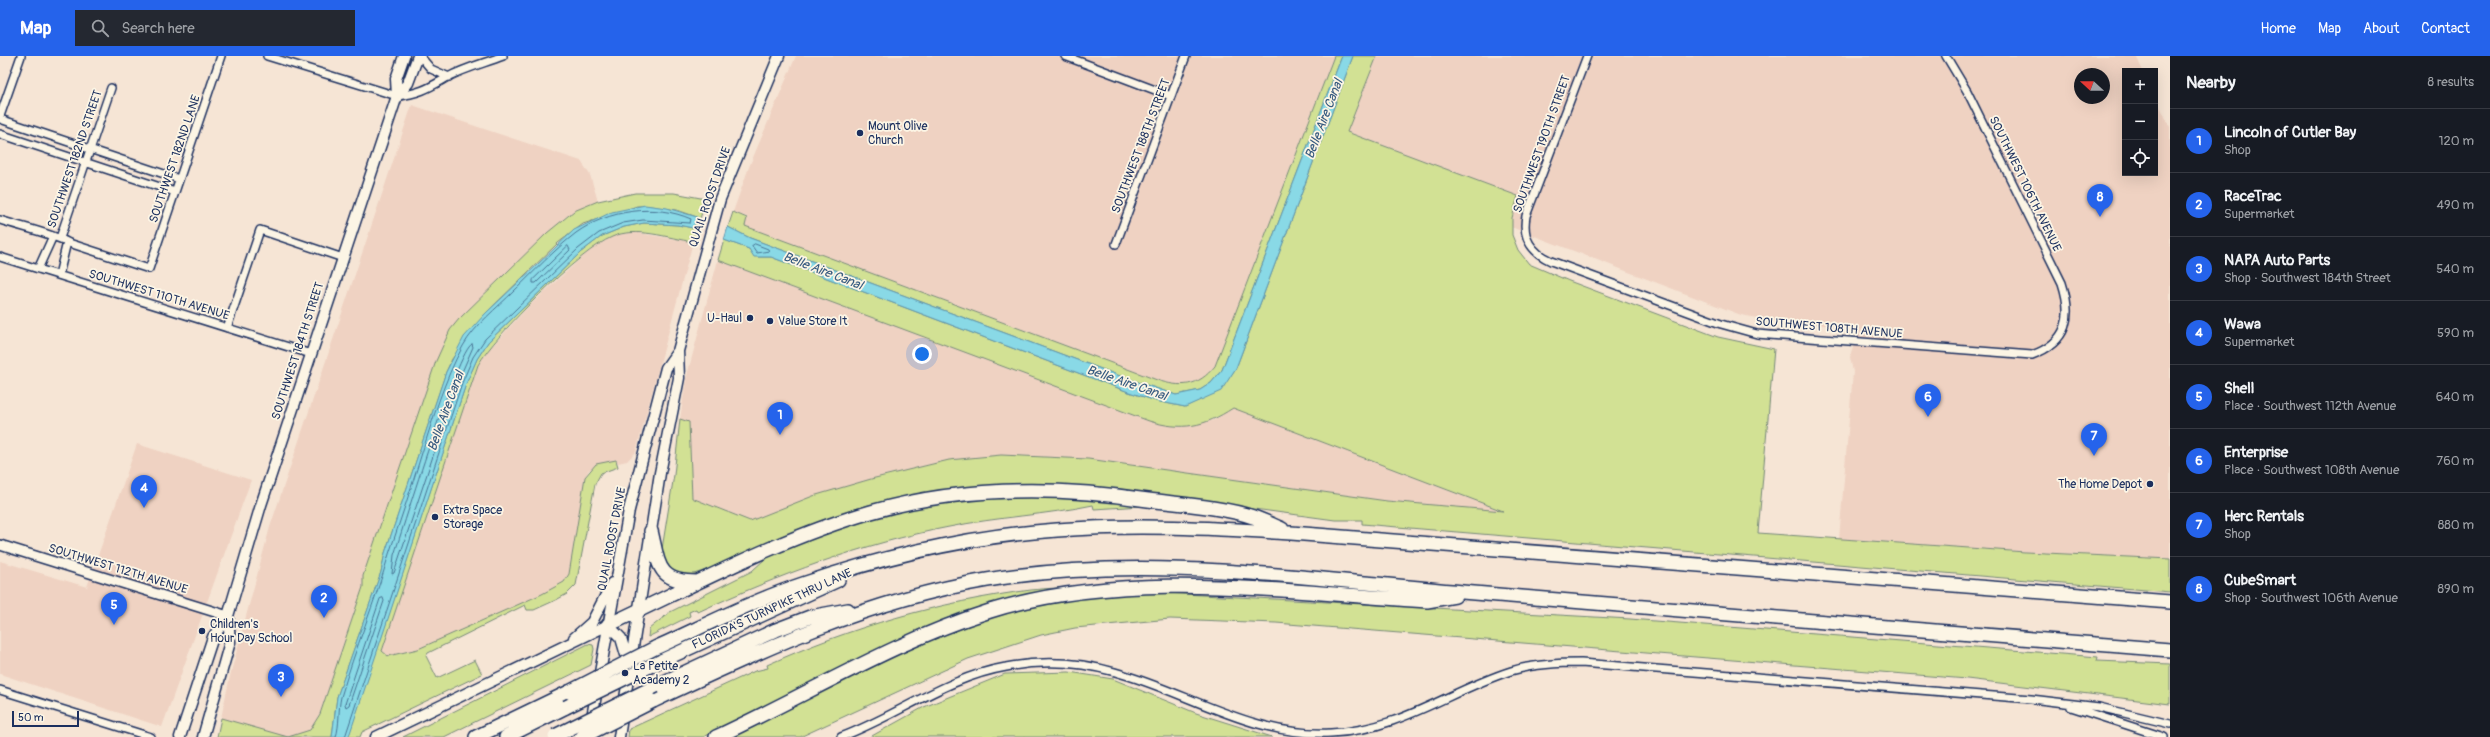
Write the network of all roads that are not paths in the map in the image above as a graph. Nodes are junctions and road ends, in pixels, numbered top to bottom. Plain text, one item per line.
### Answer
1 (21, 56) edge
2 (221, 56) edge
3 (267, 56) edge
4 (404, 56) edge
5 (419, 56) edge
6 (503, 56) edge
7 (779, 56) edge
8 (1065, 56) edge
9 (1186, 56) edge
10 (1587, 56) edge
11 (1946, 56) edge
12 (448, 77) junction
13 (110, 88) dead end
14 (398, 96) junction
15 (1171, 96) junction
16 (0, 117) edge
17 (0, 134) edge
18 (90, 148) junction
19 (85, 163) junction
20 (179, 179) junction
21 (175, 192) junction
22 (0, 220) edge
23 (56, 237) junction
24 (1527, 240) joint
25 (67, 242) junction
26 (1116, 244) dead end
27 (0, 257) edge
28 (343, 258) junction
29 (38, 270) junction
30 (59, 275) junction
31 (2065, 326) joint
32 (227, 328) junction
33 (678, 351) junction
34 (311, 354) junction
35 (651, 530) junction
36 (1291, 533) junction
37 (0, 544) edge
38 (866, 565) junction
39 (618, 570) junction
40 (698, 582) junction
41 (1470, 593) junction
42 (889, 602) junction
43 (2170, 602) edge
44 (640, 610) junction
45 (228, 616) junction
46 (608, 625) junction
47 (568, 644) junction
48 (2170, 650) edge
49 (630, 672) junction
50 (0, 690) edge
51 (2053, 702) junction
52 (2170, 724) edge
53 (865, 728) junction
54 (204, 735) edge
55 (588, 735) edge
56 (553, 736) edge
57 (152, 737) edge
58 (180, 737) edge
59 (376, 737) edge
60 (476, 737) edge
61 (506, 737) edge
62 (619, 737) edge
63 (716, 737) edge
64 (841, 737) edge
65 (851, 737) edge
66 (2164, 737) edge

1 - 16 street
2 - 20 street, SOUTHWEST 182ND LANE
3 - 14 street
4 - 14 main road, SOUTHWEST 184TH STREET
5 - 12 street
5 - 14 main road, SOUTHWEST 184TH STREET
6 - 12 street
7 - 33 main road, QUAIL ROOST DRIVE
8 - 15 street
9 - 15 street, SOUTHWEST 188TH STREET
10 - 24 street, SOUTHWEST 190TH STREET
11 - 31 street, SOUTHWEST 106TH AVENUE
12 - 14 street
13 - 18 street, SOUTHWEST 182ND STREET
14 - 28 main road, SOUTHWEST 184TH STREET
15 - 26 street, SOUTHWEST 188TH STREET
16 - 18 street
17 - 19 street
18 - 19 street, SOUTHWEST 182ND STREET
18 - 20 street
19 - 21 street
19 - 23 street, SOUTHWEST 182ND STREET
20 - 21 street, SOUTHWEST 182ND LANE
21 - 25 street, SOUTHWEST 182ND LANE
22 - 23 street
23 - 25 street
23 - 29 street, SOUTHWEST 182ND STREET
24 - 31 street, SOUTHWEST 108TH AVENUE
25 - 30 street, SOUTHWEST 182ND STREET
27 - 29 street, SOUTHWEST 110TH AVENUE
28 - 32 street
28 - 34 main road, SOUTHWEST 184TH STREET
29 - 30 street, SOUTHWEST 110TH AVENUE
30 - 32 street, SOUTHWEST 110TH AVENUE
32 - 34 street, SOUTHWEST 110TH AVENUE
33 - 35 main road, QUAIL ROOST DRIVE
33 - 39 main road, QUAIL ROOST DRIVE
34 - 45 main road, SOUTHWEST 184TH STREET
35 - 40 highway
35 - 44 main road, QUAIL ROOST DRIVE
36 - 38 highway
36 - 40 highway
36 - 43 highway
37 - 45 street, SOUTHWEST 112TH AVENUE
38 - 60 highway, bridge
38 - 61 highway, FLORIDA'S TURNPIKE THRU LANE, bridge
39 - 46 main road, QUAIL ROOST DRIVE
39 - 47 main road
40 - 44 highway
41 - 42 highway
41 - 48 highway
41 - 63 highway
42 - 55 highway, bridge
42 - 56 highway, FLORIDA'S TURNPIKE THRU LANE, bridge
44 - 46 highway
44 - 49 main road, QUAIL ROOST DRIVE
45 - 54 main road, SOUTHWEST 184TH STREET
45 - 58 main road, SOUTHWEST 184TH STREET
46 - 47 main road
46 - 49 main road
46 - 55 main road, QUAIL ROOST DRIVE
47 - 59 main road
49 - 62 main road, QUAIL ROOST DRIVE
50 - 57 street
51 - 52 street
51 - 53 street
51 - 66 street
53 - 64 street
53 - 65 street

